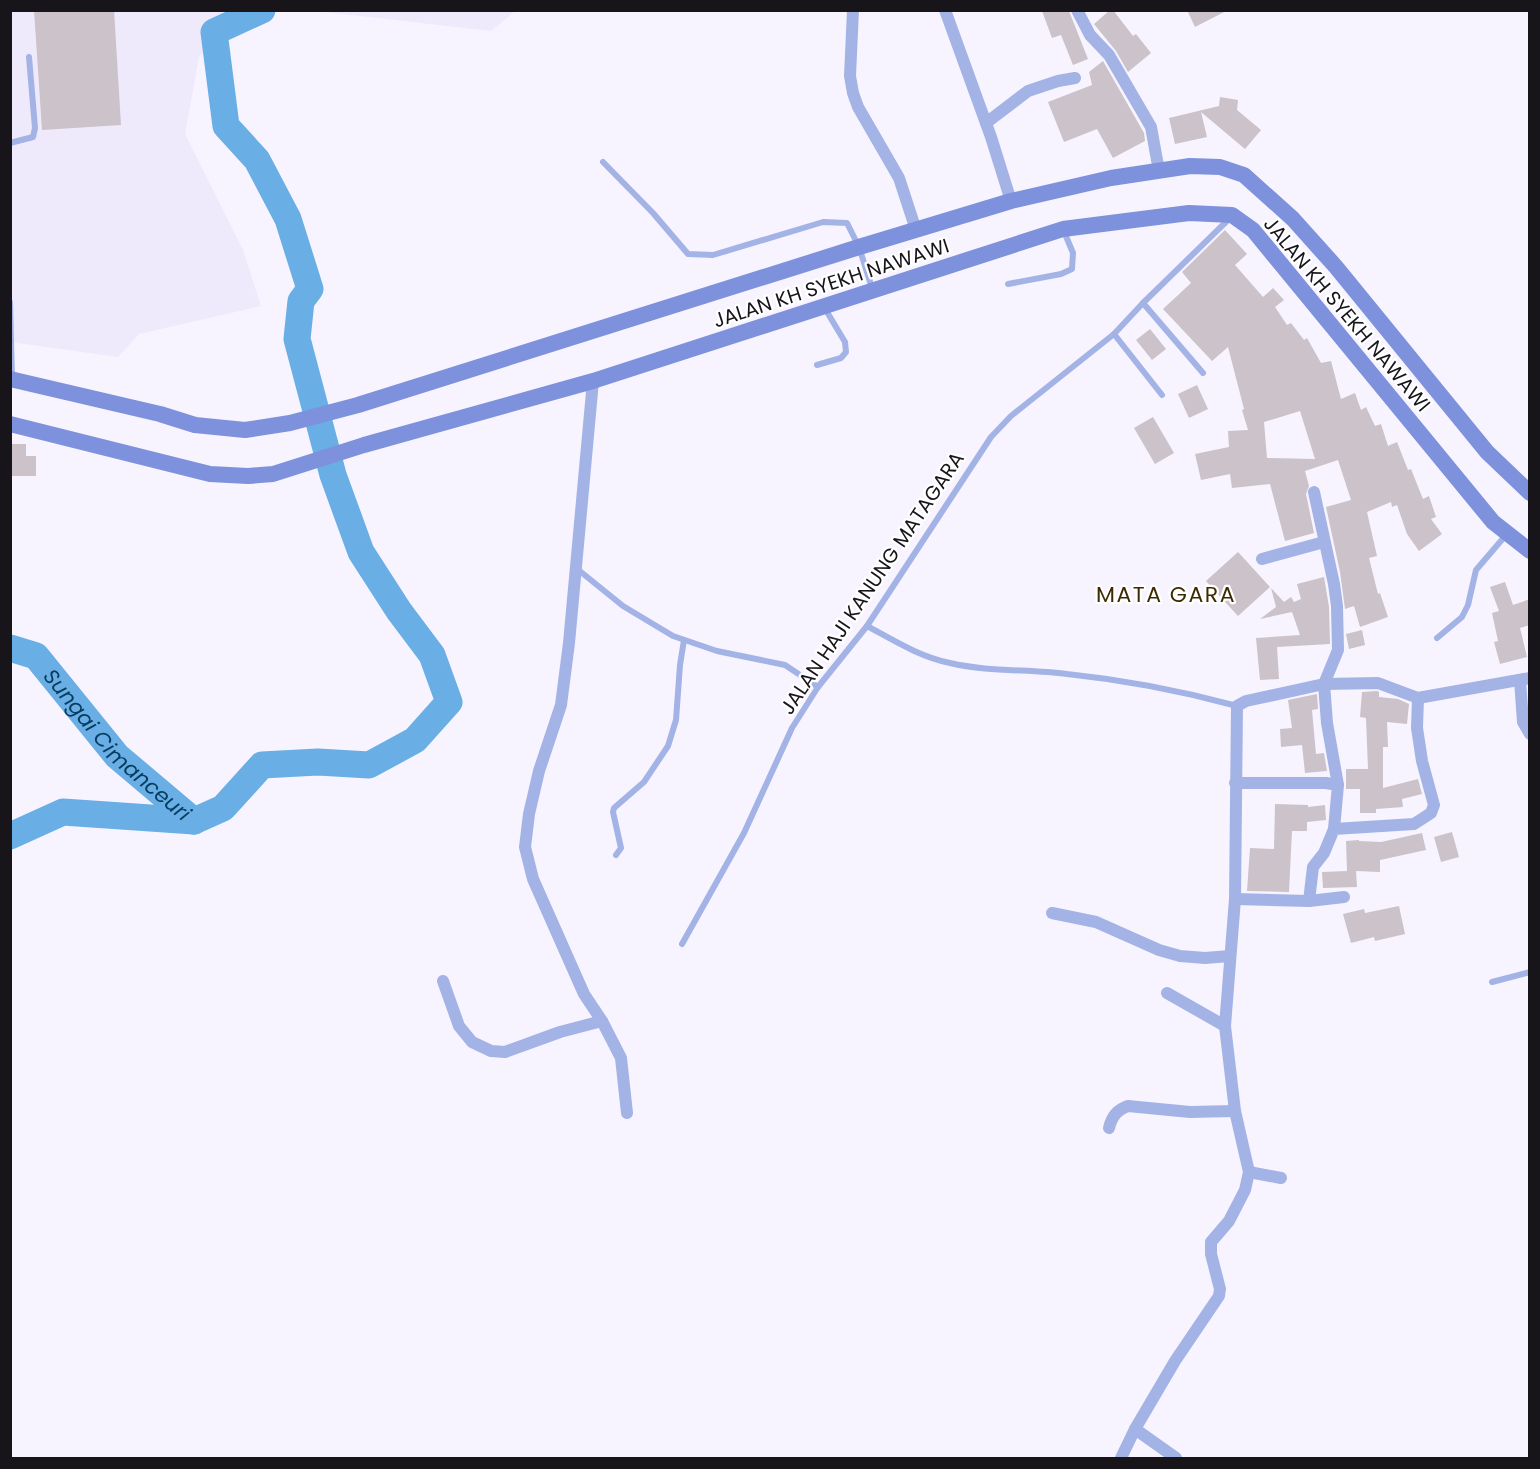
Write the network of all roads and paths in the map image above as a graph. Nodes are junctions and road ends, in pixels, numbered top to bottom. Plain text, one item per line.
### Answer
1 (853, 10) edge
2 (945, 10) edge
3 (1077, 10) edge
4 (29, 57) dead end
5 (1075, 78) dead end
6 (986, 123) junction
7 (10, 143) edge
8 (603, 162) dead end
9 (1159, 171) junction
10 (1011, 201) junction
11 (1233, 215) junction
12 (1063, 229) junction
13 (916, 230) junction
14 (860, 247) junction
15 (1008, 284) dead end
16 (873, 290) junction
17 (10, 302) edge
18 (1143, 303) junction
19 (823, 307) junction
20 (1114, 334) junction
21 (817, 365) dead end
22 (1203, 373) dead end
23 (11, 381) edge
24 (592, 381) junction
25 (1162, 395) dead end
26 (10, 424) edge
27 (1314, 492) dead end
28 (1530, 492) edge
29 (1506, 534) junction
30 (1324, 542) junction
31 (1530, 551) edge
32 (1262, 559) dead end
33 (576, 568) junction
34 (867, 626) junction
35 (1437, 638) dead end
36 (684, 640) junction
37 (1525, 679) edge
38 (1324, 684) junction
39 (818, 687) junction
40 (1418, 698) junction
41 (1237, 706) junction
42 (1530, 734) edge
43 (1235, 783) junction
44 (1338, 785) junction
45 (1334, 830) junction
46 (616, 855) dead end
47 (1344, 897) dead end
48 (1235, 899) junction
49 (1309, 901) junction
50 (1052, 913) dead end
51 (682, 944) dead end
52 (1230, 956) junction
53 (1530, 972) edge
54 (443, 981) dead end
55 (1492, 982) dead end
56 (1167, 993) dead end
57 (602, 1021) junction
58 (1225, 1026) junction
59 (1235, 1111) junction
60 (627, 1113) dead end
61 (1109, 1128) dead end
62 (1249, 1172) junction
63 (1281, 1178) dead end
64 (1135, 1430) junction
65 (1121, 1458) edge
66 (1176, 1458) edge

1 - 13 street
2 - 6 street
3 - 9 street
4 - 7 lane
5 - 6 street
6 - 10 street
8 - 14 lane
9 - 10 main road, JALAN KH SYEKH NAWAWI
9 - 28 main road, JALAN KH SYEKH NAWAWI
10 - 13 main road, JALAN KH SYEKH NAWAWI
11 - 12 main road, JALAN KH SYEKH NAWAWI
11 - 18 lane, JALAN HAJI KANUNG MATAGARA
11 - 29 main road, JALAN KH SYEKH NAWAWI
12 - 15 lane
12 - 16 main road, JALAN KH SYEKH NAWAWI
13 - 14 main road, JALAN KH SYEKH NAWAWI
14 - 16 lane
14 - 23 main road, JALAN KH SYEKH NAWAWI
16 - 19 main road, JALAN KH SYEKH NAWAWI
17 - 23 lane
18 - 20 lane, JALAN HAJI KANUNG MATAGARA
18 - 22 lane
19 - 21 lane
19 - 24 main road, JALAN KH SYEKH NAWAWI
20 - 25 lane
20 - 34 lane, JALAN HAJI KANUNG MATAGARA
24 - 26 main road, JALAN KH SYEKH NAWAWI
24 - 33 street
27 - 30 street
29 - 31 main road, JALAN KH SYEKH NAWAWI
29 - 35 lane
30 - 32 street
30 - 38 street
33 - 36 lane
33 - 57 street
34 - 39 lane, JALAN HAJI KANUNG MATAGARA
34 - 41 lane
36 - 39 lane
36 - 46 lane
37 - 40 street
37 - 42 street
38 - 40 street
38 - 41 street
38 - 44 street
39 - 51 lane, JALAN HAJI KANUNG MATAGARA
40 - 45 street
41 - 43 street
43 - 44 street
43 - 48 street
44 - 45 street
45 - 49 street
47 - 49 street
48 - 49 street
48 - 52 street
50 - 52 street
52 - 58 street
53 - 55 lane
54 - 57 street
56 - 58 street
57 - 60 street
58 - 59 street
59 - 61 street
59 - 62 street
62 - 63 street
62 - 64 street
64 - 65 street
64 - 66 street

